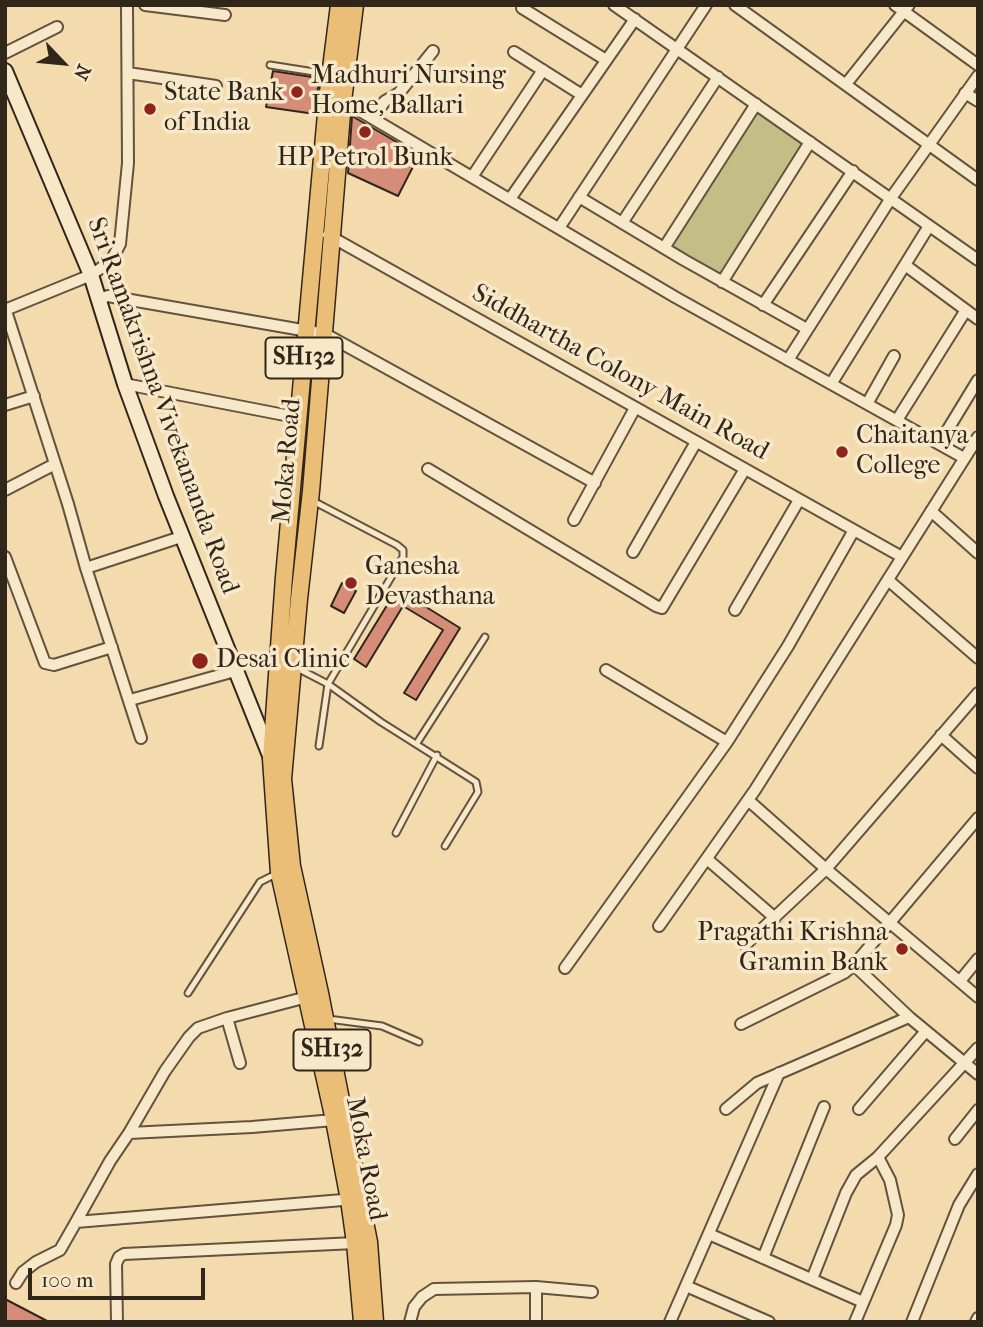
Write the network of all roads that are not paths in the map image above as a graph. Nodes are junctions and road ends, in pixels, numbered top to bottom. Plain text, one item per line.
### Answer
1 (127, 5) edge
2 (145, 5) edge
3 (339, 5) edge
4 (355, 5) edge
5 (614, 5) edge
6 (706, 5) edge
7 (735, 5) edge
8 (903, 7) edge
9 (522, 8) dead end
10 (225, 15) dead end
11 (635, 19) junction
12 (57, 27) dead end
13 (678, 50) junction
14 (433, 51) dead end
15 (514, 52) dead end
16 (5, 53) edge
17 (606, 61) junction
18 (270, 65) dead end
19 (978, 65) edge
20 (543, 70) junction
21 (5, 71) edge
22 (128, 73) junction
23 (330, 74) junction
24 (978, 76) edge
25 (718, 77) junction
26 (846, 84) junction
27 (216, 86) dead end
28 (965, 93) junction
29 (582, 95) junction
30 (343, 101) junction
31 (978, 101) edge
32 (757, 104) junction
33 (373, 118) junction
34 (810, 142) junction
35 (929, 144) junction
36 (853, 171) junction
37 (472, 177) junction
38 (978, 180) edge
39 (579, 197) junction
40 (891, 198) junction
41 (510, 199) junction
42 (622, 223) junction
43 (929, 226) junction
44 (559, 228) junction
45 (316, 229) junction
46 (331, 237) junction
47 (664, 248) junction
48 (978, 260) edge
49 (905, 265) junction
50 (91, 275) junction
51 (722, 282) junction
52 (99, 299) junction
53 (763, 305) junction
54 (5, 309) edge
55 (966, 310) junction
56 (978, 318) edge
57 (807, 329) junction
58 (306, 330) junction
59 (325, 334) junction
60 (894, 356) dead end
61 (788, 360) junction
62 (978, 380) edge
63 (125, 384) junction
64 (831, 384) junction
65 (34, 396) junction
66 (867, 404) junction
67 (5, 405) edge
68 (635, 408) junction
69 (300, 418) junction
70 (897, 420) junction
71 (696, 442) junction
72 (939, 444) junction
73 (976, 445) edge
74 (964, 458) junction
75 (55, 464) junction
76 (428, 469) dead end
77 (745, 469) junction
78 (594, 483) junction
79 (5, 490) edge
80 (310, 499) junction
81 (799, 500) junction
82 (931, 512) junction
83 (574, 520) dead end
84 (854, 530) junction
85 (184, 536) junction
86 (633, 552) dead end
87 (978, 553) edge
88 (5, 557) edge
89 (902, 557) junction
90 (86, 568) junction
91 (888, 580) junction
92 (735, 610) dead end
93 (485, 637) dead end
94 (112, 647) junction
95 (978, 658) edge
96 (294, 667) junction
97 (606, 670) dead end
98 (235, 671) junction
99 (328, 684) junction
100 (978, 693) edge
101 (130, 700) junction
102 (281, 712) junction
103 (941, 735) junction
104 (141, 738) dead end
105 (727, 742) junction
106 (417, 743) junction
107 (319, 746) dead end
108 (436, 755) junction
109 (271, 758) junction
110 (978, 768) edge
111 (283, 779) junction
112 (748, 800) junction
113 (978, 818) edge
114 (396, 833) dead end
115 (445, 846) dead end
116 (707, 859) junction
117 (826, 869) junction
118 (279, 873) junction
119 (775, 918) junction
120 (890, 921) junction
121 (659, 926) dead end
122 (745, 945) dead end
123 (978, 960) edge
124 (854, 965) junction
125 (565, 968) dead end
126 (960, 981) junction
127 (188, 993) dead end
128 (314, 995) junction
129 (978, 997) edge
130 (909, 1017) junction
131 (227, 1018) junction
132 (326, 1019) junction
133 (741, 1024) dead end
134 (926, 1031) junction
135 (419, 1042) dead end
136 (978, 1048) edge
137 (240, 1063) dead end
138 (965, 1063) junction
139 (779, 1073) junction
140 (978, 1074) edge
141 (824, 1107) dead end
142 (726, 1109) dead end
143 (859, 1109) dead end
144 (978, 1110) edge
145 (334, 1120) junction
146 (130, 1133) junction
147 (955, 1139) dead end
148 (877, 1157) junction
149 (978, 1174) edge
150 (355, 1199) junction
151 (76, 1222) junction
152 (709, 1234) junction
153 (355, 1243) junction
154 (763, 1258) junction
155 (812, 1279) junction
156 (16, 1283) dead end
157 (686, 1286) junction
158 (536, 1287) junction
159 (592, 1292) dead end
160 (863, 1302) junction
161 (117, 1322) edge
162 (362, 1322) edge
163 (375, 1322) edge
164 (410, 1322) edge
165 (536, 1322) edge
166 (670, 1322) edge
167 (769, 1322) edge
168 (855, 1322) edge
169 (912, 1322) edge

1 - 22 street
2 - 10 street
3 - 23 main road, Moka Road / SH132
4 - 30 main road, Moka Road / SH132
5 - 11 street
6 - 13 street
7 - 26 street
8 - 19 street
8 - 26 street
9 - 17 street
11 - 13 street
11 - 17 street
12 - 16 street
13 - 25 street
13 - 39 street
14 - 33 street
15 - 20 street
17 - 29 street
18 - 23 lane
20 - 29 street
20 - 37 street
21 - 50 main road, Sri Ramakrishna Vivekananda Road
22 - 27 street
22 - 50 street
23 - 45 main road, Moka Road / SH132
24 - 28 street
25 - 32 street
25 - 42 street
26 - 35 street
28 - 31 street
28 - 35 street
29 - 41 street
30 - 33 street
30 - 46 main road, Moka Road / SH132
32 - 34 street
32 - 47 street
33 - 37 street
34 - 36 street
34 - 51 street
35 - 38 street
35 - 40 street
36 - 40 street
36 - 53 street
37 - 41 street
39 - 42 street
39 - 44 street
40 - 43 street
40 - 57 street
41 - 44 street
42 - 47 street
43 - 48 street
43 - 49 street
44 - 61 street
45 - 46 street, Siddhartha Colony Main Road
45 - 58 main road, Moka Road / SH132
46 - 59 main road, Moka Road / SH132
46 - 68 street, Siddhartha Colony Main Road
47 - 51 street
49 - 55 street
49 - 64 street
50 - 52 main road, Sri Ramakrishna Vivekananda Road
50 - 54 street
51 - 53 street
52 - 58 street
52 - 63 main road, Sri Ramakrishna Vivekananda Road
53 - 57 street
54 - 65 street
55 - 56 street
55 - 70 street
57 - 61 street
58 - 59 street
58 - 69 main road, Moka Road / SH132
59 - 78 street
59 - 80 main road, Moka Road / SH132
60 - 66 street
61 - 64 street
62 - 72 street
63 - 69 street
63 - 85 main road, Sri Ramakrishna Vivekananda Road
64 - 66 street
65 - 67 street
65 - 75 street
66 - 70 street
68 - 71 street, Siddhartha Colony Main Road
68 - 78 street
69 - 102 main road, Moka Road / SH132
70 - 72 street
71 - 77 street, Siddhartha Colony Main Road
71 - 86 street
72 - 74 street
73 - 74 street
74 - 82 street
75 - 79 street
75 - 90 street
76 - 77 street
77 - 81 street, Siddhartha Colony Main Road
78 - 83 street
80 - 96 main road, Moka Road / SH132
80 - 99 lane
81 - 84 street, Siddhartha Colony Main Road
81 - 92 street
82 - 87 street
82 - 89 street
84 - 89 street, Siddhartha Colony Main Road
84 - 105 street
85 - 90 street
85 - 98 main road, Sri Ramakrishna Vivekananda Road
88 - 94 street
89 - 91 street
90 - 94 street
91 - 95 street
91 - 112 street
93 - 106 lane
94 - 101 street
96 - 99 lane
96 - 102 main road, Moka Road / SH132
97 - 105 street
98 - 101 street
98 - 109 main road, Sri Ramakrishna Vivekananda Road
99 - 106 lane
99 - 107 lane
100 - 103 street
101 - 104 street
102 - 109 main road, SH132
102 - 111 main road, SH132
103 - 110 street
103 - 117 street
105 - 125 street
106 - 108 lane
108 - 114 lane
108 - 115 lane
109 - 111 main road, Sri Ramakrishna Vivekananda Road
109 - 118 main road, Moka Road / SH132
111 - 128 main road, Moka Road / SH132
112 - 116 street
112 - 117 street
113 - 120 street
116 - 119 street
116 - 121 street
117 - 119 street
117 - 120 street
118 - 127 lane
118 - 128 main road, Moka Road / SH132
119 - 122 street
120 - 124 street
120 - 126 street
123 - 126 street
124 - 130 street
124 - 133 street
126 - 129 street
128 - 131 street
128 - 132 main road, Moka Road / SH132
128 - 145 main road, Moka Road / SH132
130 - 134 street
130 - 139 street
131 - 137 street
131 - 146 street
132 - 135 lane
132 - 150 main road, Moka Road / SH132
134 - 138 street
134 - 143 street
136 - 138 street
138 - 140 street
138 - 148 street
139 - 142 street
139 - 152 street
141 - 154 street
144 - 147 street
145 - 146 street
145 - 150 main road, Moka Road / SH132
146 - 151 street
148 - 155 street
148 - 160 street
149 - 169 street
150 - 151 street
150 - 153 main road, Moka Road / SH132
150 - 163 main road, Moka Road / SH132
151 - 156 street
152 - 154 street
152 - 157 street
153 - 161 street
153 - 162 main road, Moka Road / SH132
154 - 155 street
155 - 160 street
157 - 166 street
157 - 167 street
158 - 159 street
158 - 164 street
158 - 165 street
160 - 168 street

